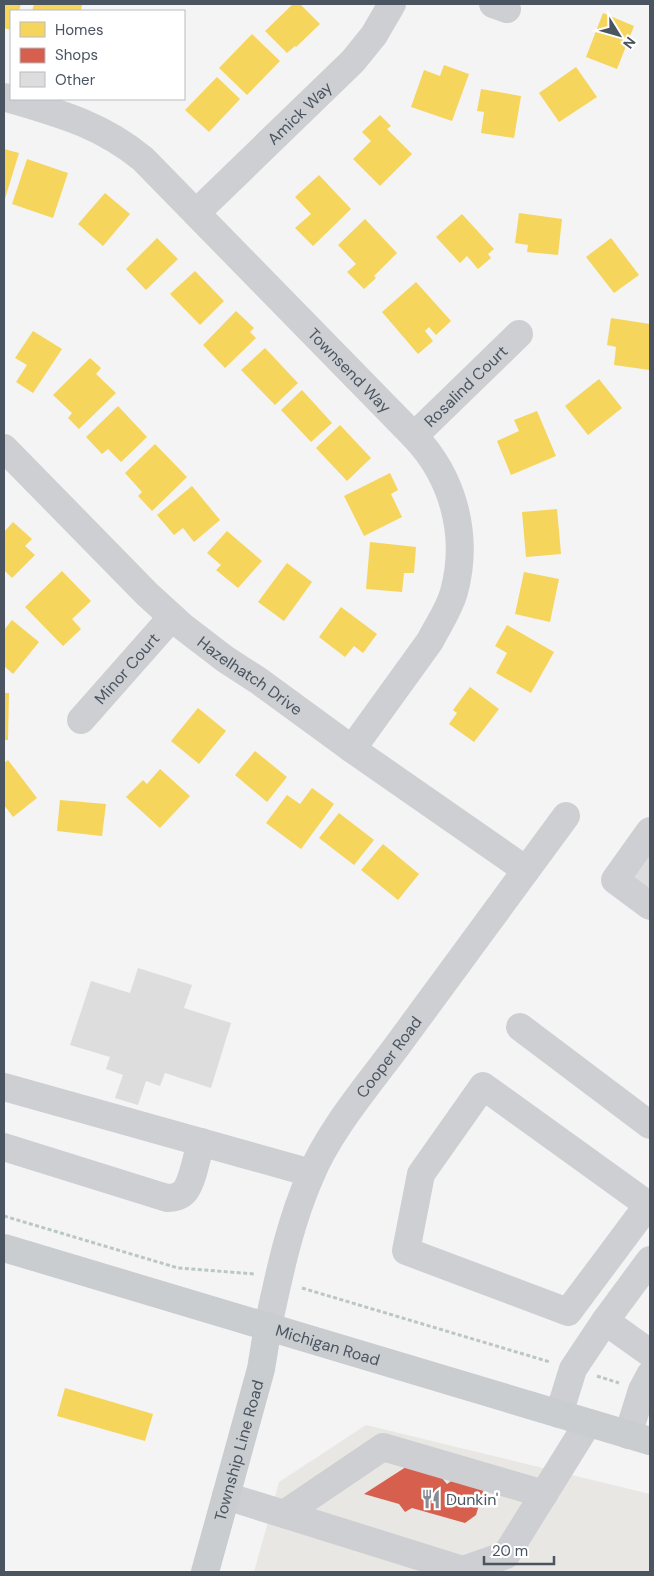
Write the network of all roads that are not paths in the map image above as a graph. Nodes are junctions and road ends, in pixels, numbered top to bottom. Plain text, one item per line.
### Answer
1 (392, 4) edge
2 (14, 100) edge
3 (196, 213) junction
4 (518, 334) dead end
5 (414, 436) junction
6 (4, 448) edge
7 (172, 617) junction
8 (81, 720) dead end
9 (352, 749) junction
10 (566, 816) dead end
11 (650, 831) edge
12 (526, 870) junction
13 (650, 906) edge
14 (520, 1027) dead end
15 (4, 1087) edge
16 (650, 1125) edge
17 (201, 1142) junction
18 (4, 1147) edge
19 (312, 1173) junction
20 (649, 1205) edge
21 (4, 1248) edge
22 (650, 1260) edge
23 (605, 1321) junction
24 (268, 1326) junction
25 (650, 1353) edge
26 (646, 1382) edge
27 (559, 1414) junction
28 (588, 1423) junction
29 (639, 1438) edge
30 (544, 1494) junction
31 (226, 1496) junction
32 (284, 1514) junction
33 (205, 1572) edge

1 - 3 street, Amick Way
2 - 3 street, Townsend Way
3 - 5 street, Townsend Way
4 - 5 street, Rosalind Court
5 - 9 street, Townsend Way
6 - 7 street, Hazelhatch Drive
7 - 8 street, Minor Court
7 - 9 street, Hazelhatch Drive
9 - 12 street, Hazelhatch Drive
10 - 12 street, Cooper Road
11 - 13 street
12 - 19 street, Cooper Road
14 - 16 street
15 - 17 street
17 - 18 street
17 - 19 street
19 - 24 street, Cooper Road
20 - 20 street
21 - 24 main road, Michigan Road
22 - 23 street
23 - 25 street
23 - 27 street
24 - 27 main road, Michigan Road
24 - 31 main road, Township Line Road
26 - 29 street
27 - 28 main road, Michigan Road
28 - 29 main road, Michigan Road
28 - 30 street
30 - 32 street
30 - 32 street
31 - 32 street
31 - 33 main road, Township Line Road

